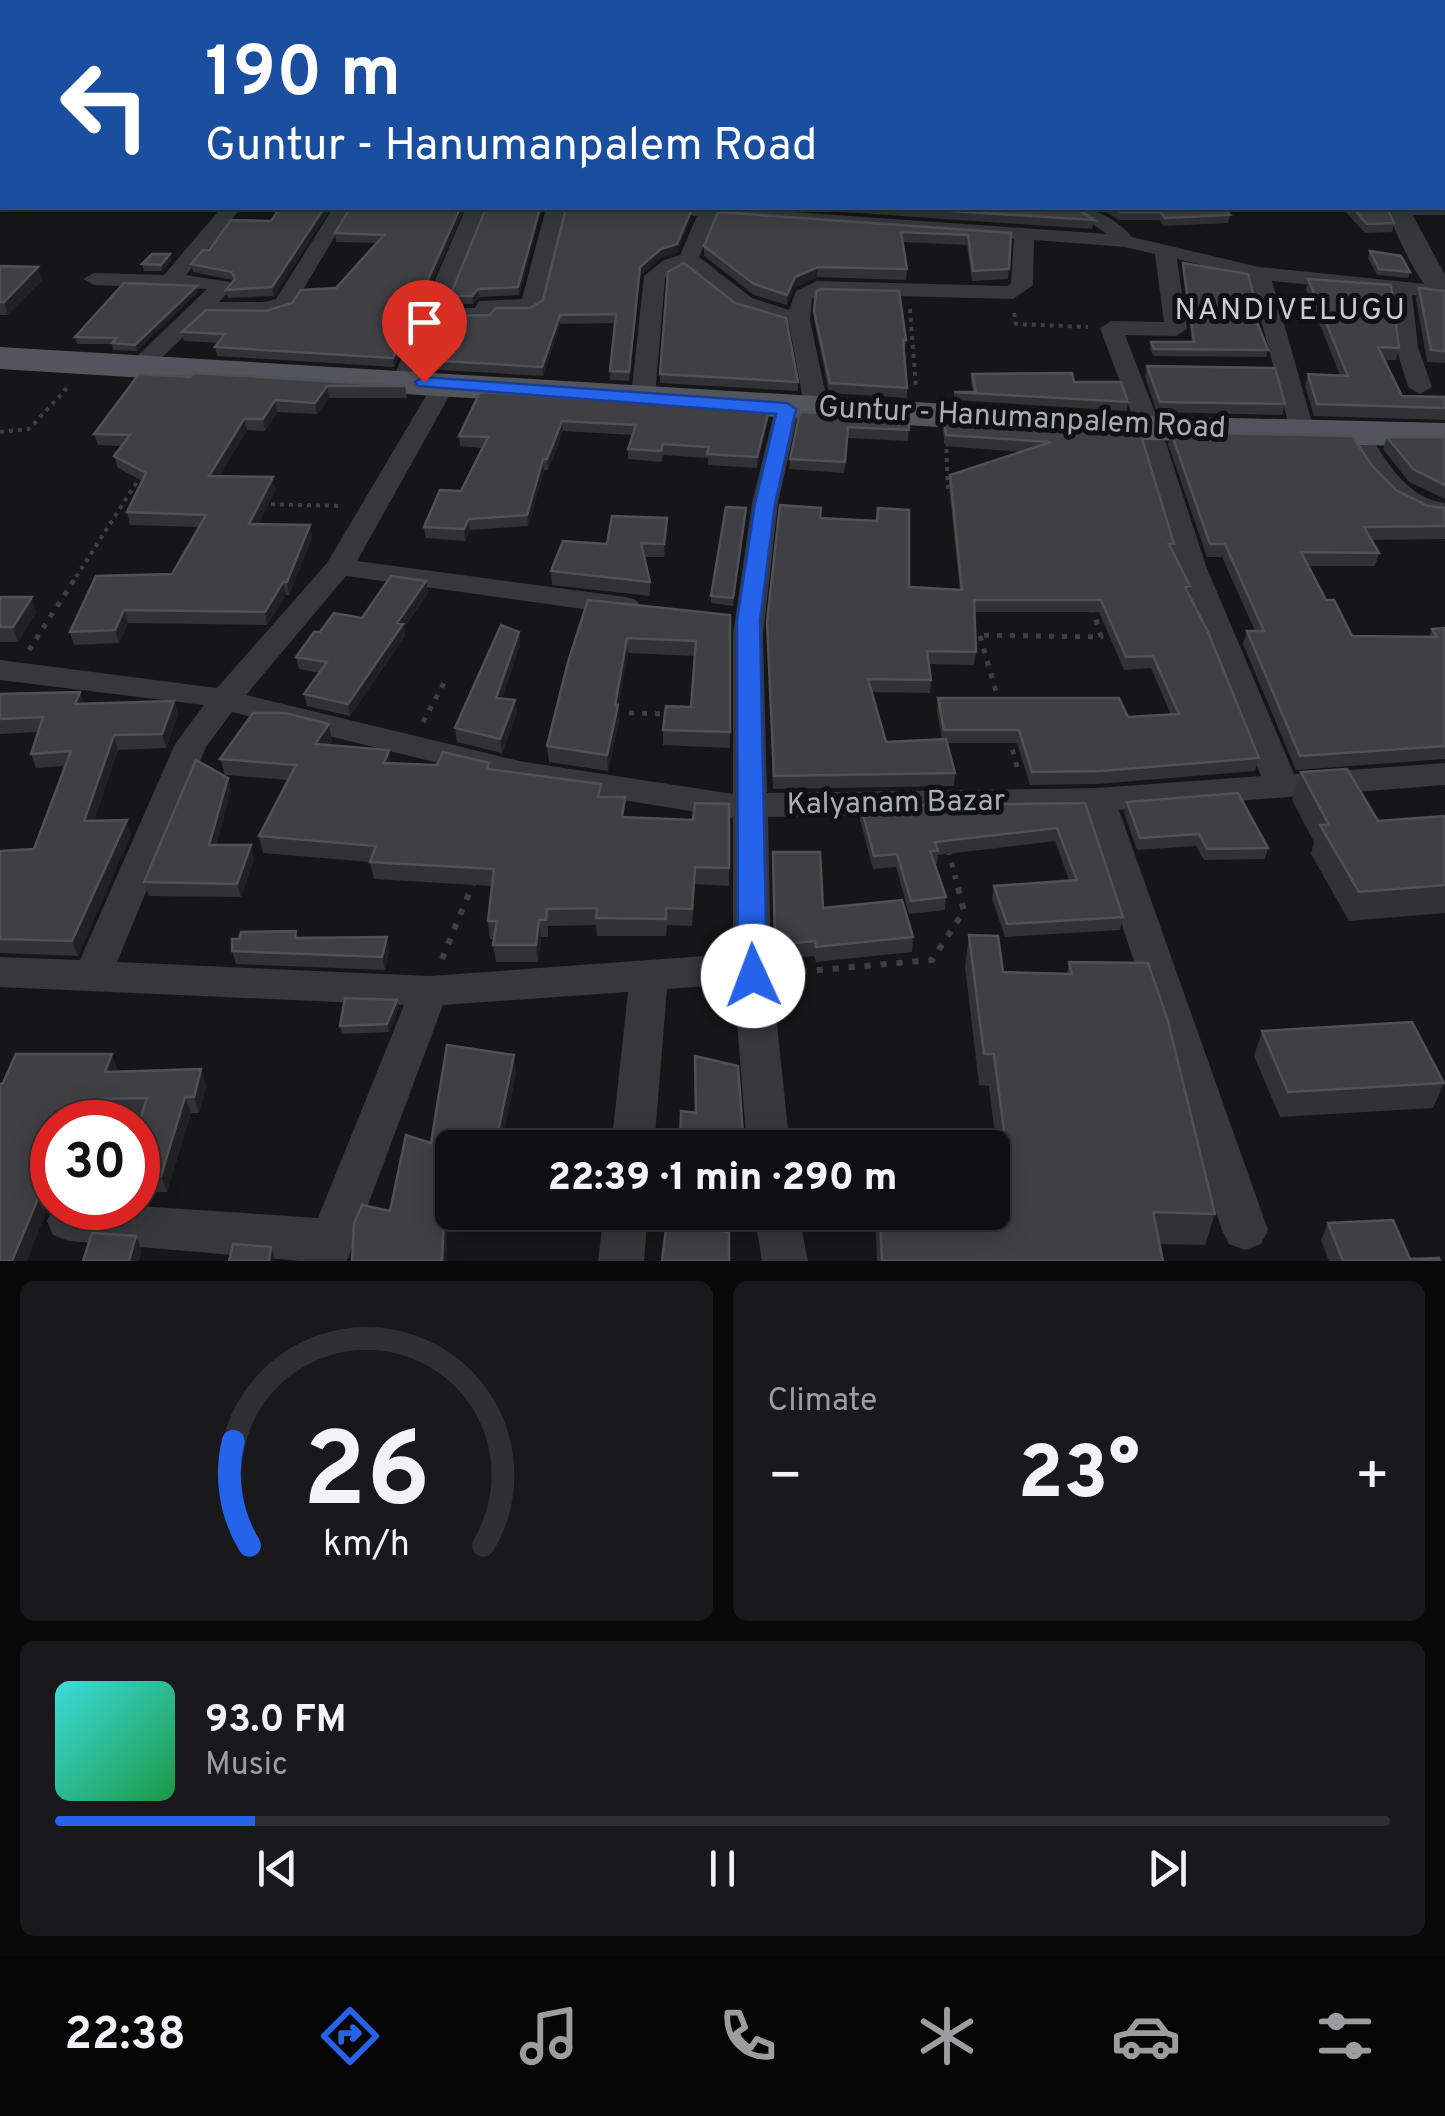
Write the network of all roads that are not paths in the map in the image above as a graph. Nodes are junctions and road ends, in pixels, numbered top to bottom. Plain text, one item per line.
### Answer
1 (229, 210) edge
2 (341, 210) edge
3 (475, 210) edge
4 (555, 210) edge
5 (694, 210) edge
6 (1082, 210) edge
7 (1398, 210) edge
8 (709, 211) junction
9 (804, 212) edge
10 (923, 216) edge
11 (1024, 233) junction
12 (1125, 241) junction
13 (1165, 250) junction
14 (688, 259) junction
15 (1436, 264) edge
16 (1259, 273) junction
17 (94, 279) dead end
18 (170, 282) junction
19 (1401, 289) junction
20 (1445, 293) edge
21 (202, 308) junction
22 (432, 314) junction
23 (799, 320) junction
24 (0, 358) edge
25 (140, 366) junction
26 (404, 382) junction
27 (444, 384) junction
28 (1420, 387) dead end
29 (642, 397) junction
30 (802, 410) junction
31 (1149, 428) junction
32 (1302, 430) junction
33 (1355, 432) junction
34 (1445, 435) edge
35 (1445, 511) edge
36 (340, 566) junction
37 (651, 609) edge
38 (8, 670) edge
39 (224, 700) junction
40 (1445, 774) edge
41 (1381, 778) junction
42 (1281, 784) junction
43 (1445, 788) edge
44 (1098, 800) junction
45 (748, 808) junction
46 (0, 972) edge
47 (752, 972) junction
48 (93, 974) junction
49 (649, 975) junction
50 (429, 991) junction
51 (634, 1130) edge
52 (767, 1130) edge
53 (149, 1230) edge
54 (624, 1230) edge
55 (779, 1230) edge
56 (1245, 1230) dead end
57 (328, 1250) edge
58 (621, 1261) edge
59 (785, 1261) edge

1 - 18 street
2 - 21 street
3 - 22 street
4 - 22 street
5 - 8 street
6 - 12 street
7 - 15 street
8 - 9 street
8 - 14 street
9 - 10 street
10 - 11 street
11 - 12 street
11 - 23 street
12 - 13 street
13 - 16 street
13 - 31 street
14 - 23 street
14 - 29 street
15 - 20 street
16 - 19 street
16 - 32 street
17 - 18 street
18 - 21 street
19 - 20 street
19 - 28 street
21 - 25 street
22 - 26 street
23 - 30 street
24 - 25 main road, Guntur - Hanumanpalem Road
25 - 26 main road, Guntur - Hanumanpalem Road
26 - 27 main road, Guntur - Hanumanpalem Road
27 - 29 main road, Guntur - Hanumanpalem Road
27 - 36 street
29 - 30 main road, Guntur - Hanumanpalem Road
30 - 31 main road, Guntur - Hanumanpalem Road
30 - 45 street
31 - 32 main road, Guntur - Hanumanpalem Road
31 - 42 street
32 - 33 main road, Guntur - Hanumanpalem Road
33 - 34 main road, Guntur - Hanumanpalem Road
33 - 35 street
36 - 37 street
36 - 39 street
38 - 39 street, Kalyanam Bazar
39 - 45 street, Kalyanam Bazar
39 - 48 street
40 - 41 street, Kalyanam Bazar
41 - 42 street, Kalyanam Bazar
41 - 43 street
42 - 44 street, Kalyanam Bazar
44 - 45 street, Kalyanam Bazar
44 - 56 street
45 - 47 street
46 - 48 street
47 - 49 street
47 - 52 street
48 - 50 street
49 - 50 street
49 - 51 street
50 - 57 street
53 - 57 street
54 - 58 street
55 - 59 street

